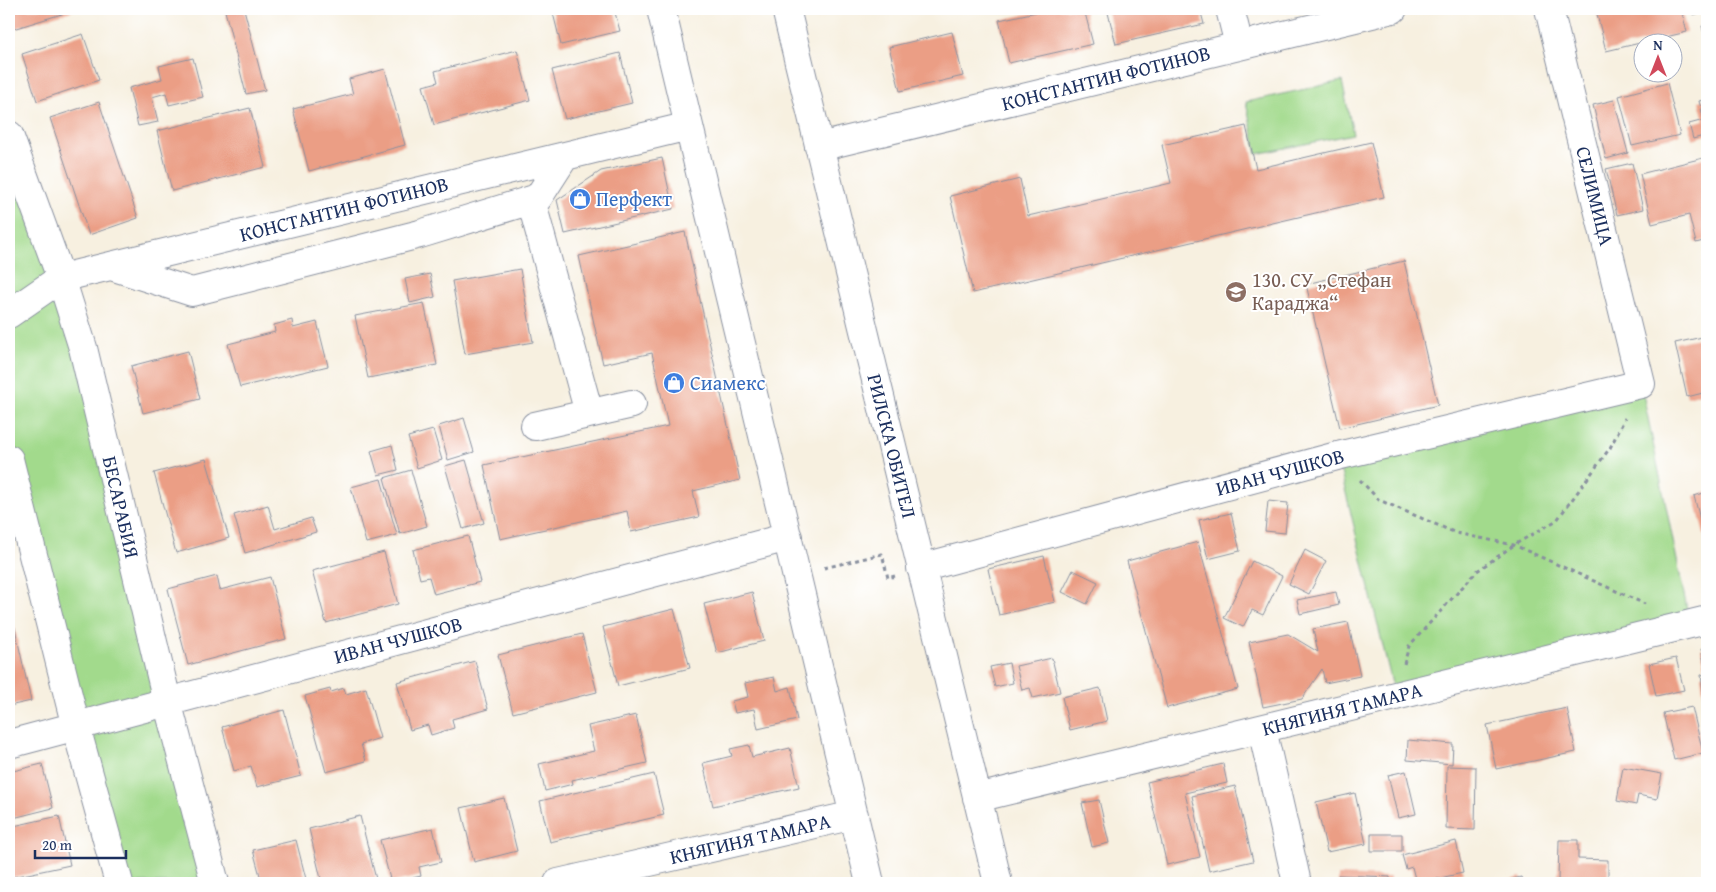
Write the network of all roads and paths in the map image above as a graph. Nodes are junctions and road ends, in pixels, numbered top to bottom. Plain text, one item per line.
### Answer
1 (661, 9) edge
2 (786, 9) edge
3 (1230, 9) edge
4 (1393, 9) edge
5 (1549, 9) edge
6 (1239, 45) junction
7 (689, 126) junction
8 (9, 135) edge
9 (820, 147) junction
10 (565, 156) junction
11 (531, 200) junction
12 (111, 266) junction
13 (61, 278) junction
14 (9, 314) edge
15 (1641, 384) junction
16 (632, 404) dead end
17 (589, 413) junction
18 (535, 426) dead end
19 (1337, 456) junction
20 (9, 459) edge
21 (788, 537) junction
22 (1514, 545) junction
23 (882, 554) dead end
24 (921, 568) junction
25 (822, 569) dead end
26 (1646, 604) dead end
27 (1707, 620) edge
28 (1395, 696) junction
29 (167, 701) junction
30 (76, 727) junction
31 (1262, 729) junction
32 (9, 744) edge
33 (977, 798) junction
34 (854, 815) junction
35 (119, 883) edge
36 (216, 883) edge
37 (558, 883) edge
38 (870, 883) edge
39 (998, 883) edge
40 (1297, 883) edge

1 - 7 street
2 - 9 street, РИЛСКА ОБИТЕЛ
3 - 6 street
4 - 6 street, КОНСТАНТИН ФОТИНОВ
5 - 15 street, СЕЛИМИЦА
6 - 9 street, КОНСТАНТИН ФОТИНОВ
7 - 10 street, КОНСТАНТИН ФОТИНОВ
7 - 21 street
8 - 13 street, БЕСАРАБИЯ
9 - 24 street, РИЛСКА ОБИТЕЛ
10 - 11 street
10 - 12 street, КОНСТАНТИН ФОТИНОВ
11 - 12 street
11 - 17 street
12 - 13 street, КОНСТАНТИН ФОТИНОВ
13 - 14 street, КОНСТАНТИН ФОТИНОВ
13 - 29 street, БЕСАРАБИЯ
15 - 19 street, ИВАН ЧУШКОВ
15 - 22 path
16 - 17 street
17 - 18 street
19 - 22 path
19 - 24 street, ИВАН ЧУШКОВ
20 - 30 street
21 - 29 street, ИВАН ЧУШКОВ
21 - 34 street
22 - 26 path
22 - 28 path
23 - 25 path
24 - 33 street, РИЛСКА ОБИТЕЛ
27 - 28 street, КНЯГИНЯ ТАМАРА
28 - 31 street, КНЯГИНЯ ТАМАРА
29 - 30 street, ИВАН ЧУШКОВ
29 - 36 street, БЕСАРАБИЯ
30 - 32 street, ИВАН ЧУШКОВ
30 - 35 street
31 - 33 street, КНЯГИНЯ ТАМАРА
31 - 40 street
33 - 39 street, РИЛСКА ОБИТЕЛ
34 - 37 street, КНЯГИНЯ ТАМАРА
34 - 38 street

